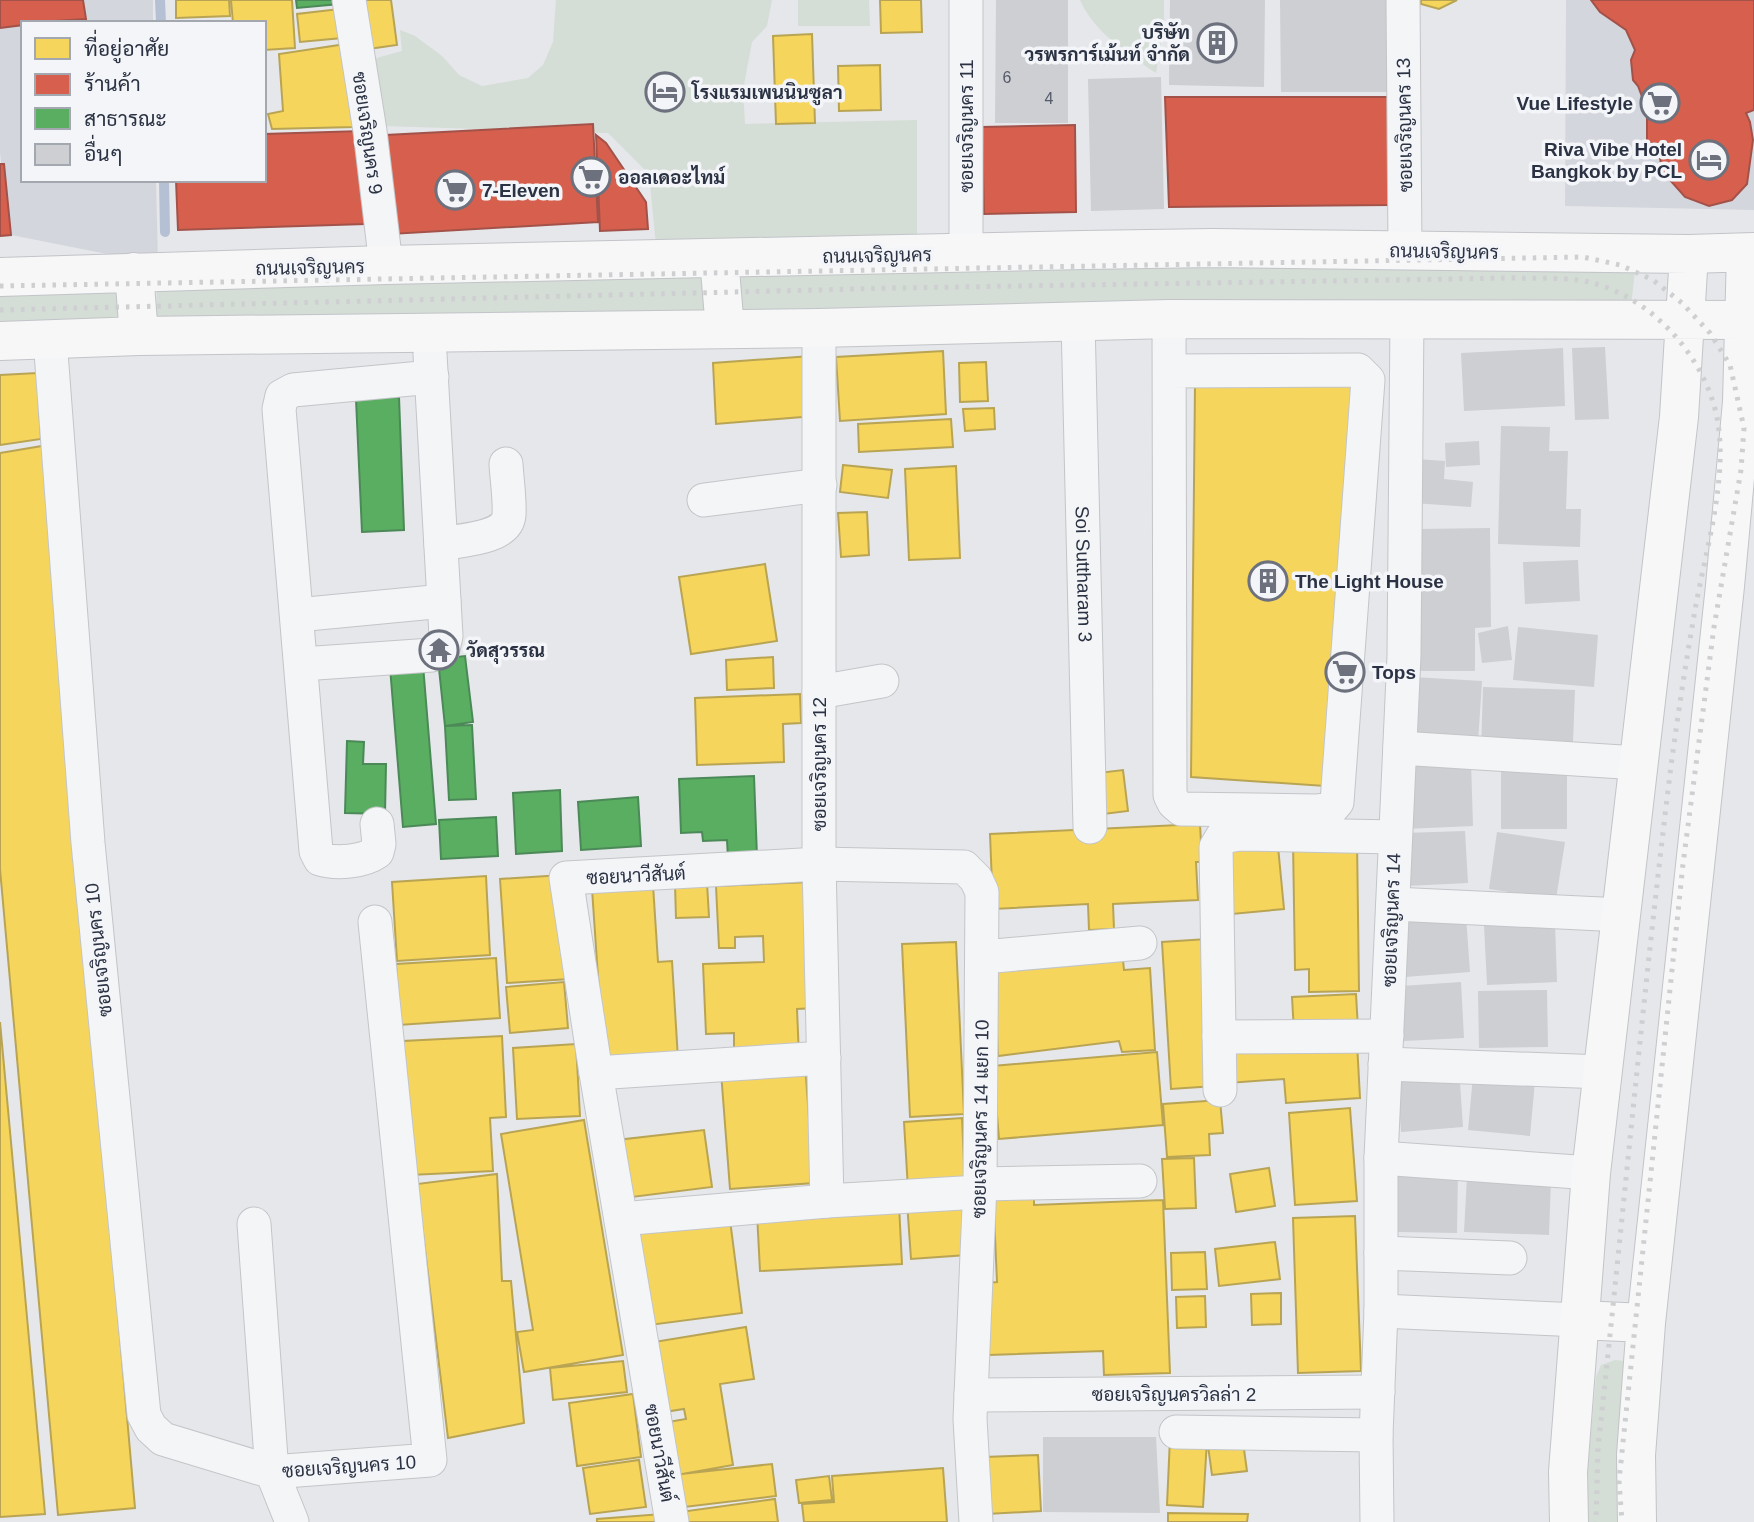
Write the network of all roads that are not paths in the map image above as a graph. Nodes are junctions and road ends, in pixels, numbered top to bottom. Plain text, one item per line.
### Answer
1 (349, 0) edge
2 (966, 0) edge
3 (1403, 0) edge
4 (1405, 250) junction
5 (966, 253) junction
6 (1750, 253) edge
7 (1689, 254) junction
8 (719, 258) junction
9 (386, 265) junction
10 (134, 272) junction
11 (0, 277) edge
12 (1408, 318) junction
13 (1170, 319) junction
14 (1079, 320) junction
15 (1750, 320) edge
16 (1687, 321) junction
17 (819, 328) junction
18 (725, 329) junction
19 (429, 334) junction
20 (139, 336) junction
21 (50, 339) junction
22 (0, 341) edge
23 (1170, 372) junction
24 (432, 377) junction
25 (506, 464) dead end
26 (820, 485) junction
27 (704, 500) dead end
28 (441, 544) junction
29 (1357, 544) junction
30 (1405, 545) junction
31 (444, 601) junction
32 (297, 615) junction
33 (302, 664) junction
34 (881, 681) dead end
35 (819, 692) junction
36 (1399, 748) junction
37 (1638, 763) junction
38 (377, 824) dead end
39 (1090, 827) dead end
40 (1395, 837) junction
41 (818, 864) junction
42 (1392, 904) junction
43 (1622, 915) junction
44 (374, 922) dead end
45 (1140, 943) dead end
46 (982, 957) junction
47 (1219, 1037) junction
48 (1386, 1050) junction
49 (824, 1058) junction
50 (1603, 1072) junction
51 (596, 1073) junction
52 (1220, 1090) dead end
53 (1381, 1158) junction
54 (1591, 1173) junction
55 (1140, 1181) dead end
56 (979, 1188) junction
57 (827, 1201) junction
58 (621, 1219) junction
59 (254, 1224) dead end
60 (1381, 1253) junction
61 (1510, 1258) dead end
62 (1381, 1311) junction
63 (1579, 1320) junction
64 (1646, 1323) junction
65 (1378, 1392) junction
66 (971, 1395) junction
67 (1176, 1432) dead end
68 (1376, 1435) junction
69 (272, 1472) junction
70 (292, 1522) edge
71 (672, 1522) edge
72 (976, 1522) edge
73 (1377, 1522) edge
74 (1569, 1522) edge
75 (1637, 1522) edge

1 - 9 street, ซอยเจริญนคร 9
2 - 5 street, ซอยเจริญนคร 11
3 - 4 street, ซอยเจริญนคร 13
4 - 5 main road, ถนนเจริญนคร
4 - 7 main road, ถนนเจริญนคร
5 - 8 main road, ถนนเจริญนคร
6 - 7 main road, ถนนเจริญนคร
6 - 15 main road
7 - 16 main road
8 - 9 main road, ถนนเจริญนคร
8 - 18 main road
9 - 10 main road, ถนนเจริญนคร
10 - 11 main road, ถนนเจริญนคร
10 - 20 main road
12 - 13 main road
12 - 16 main road
12 - 30 street, ซอยเจริญนคร 14
13 - 14 main road
13 - 23 street
14 - 17 main road
14 - 39 street, Soi Suttharam 3
15 - 16 main road
15 - 64 main road
16 - 37 main road
17 - 18 main road
17 - 26 street, ซอยเจริญนคร 12
18 - 19 main road
19 - 20 main road
19 - 24 street
20 - 21 main road
21 - 22 main road
21 - 69 street, ซอยเจริญนคร 10
23 - 29 street
23 - 29 street
24 - 28 street
24 - 32 street
25 - 28 street
26 - 27 street
26 - 35 street, ซอยเจริญนคร 12
28 - 31 street
29 - 30 street
30 - 36 street, ซอยเจริญนคร 14
31 - 32 street
31 - 33 street
32 - 33 street
33 - 38 street
34 - 35 street
35 - 41 street, ซอยเจริญนคร 12
36 - 37 street
36 - 40 street, ซอยเจริญนคร 14
37 - 43 main road
40 - 42 street, ซอยเจริญนคร 14
40 - 47 street
41 - 46 street, ซอยเจริญนคร 14 แยก 10
41 - 49 street, ซอยเจริญนคร 12
41 - 51 street, ซอยนาวีสันต์
42 - 43 street
42 - 48 street, ซอยเจริญนคร 14
43 - 50 main road
44 - 69 street, ซอยเจริญนคร 10
45 - 46 street
46 - 56 street, ซอยเจริญนคร 14 แยก 10
47 - 48 street
47 - 52 street
48 - 50 street
48 - 53 street, ซอยเจริญนคร 14
49 - 51 street
49 - 57 street, ซอยเจริญนคร 12
50 - 54 main road
51 - 58 street, ซอยนาวีสันต์
53 - 54 street
53 - 60 street, ซอยเจริญนคร 14
54 - 63 main road
55 - 56 street
56 - 57 street
56 - 66 street, ซอยเจริญนคร 14 แยก 10
57 - 58 street
58 - 71 street, ซอยนาวีสันต์
59 - 69 street, ซอยเจริญนคร 10
60 - 61 street
60 - 62 street, ซอยเจริญนคร 14
62 - 63 street
62 - 65 street, ซอยเจริญนคร 14
63 - 64 main road
63 - 74 main road
64 - 75 main road
65 - 66 street, ซอยเจริญนครวิลล่า 2
65 - 68 street, ซอยเจริญนคร 14
66 - 72 street, ซอยเจริญนคร 14 แยก 10
67 - 68 street
68 - 73 street, ซอยเจริญนคร 14
69 - 70 street, ซอยเจริญนคร 10

